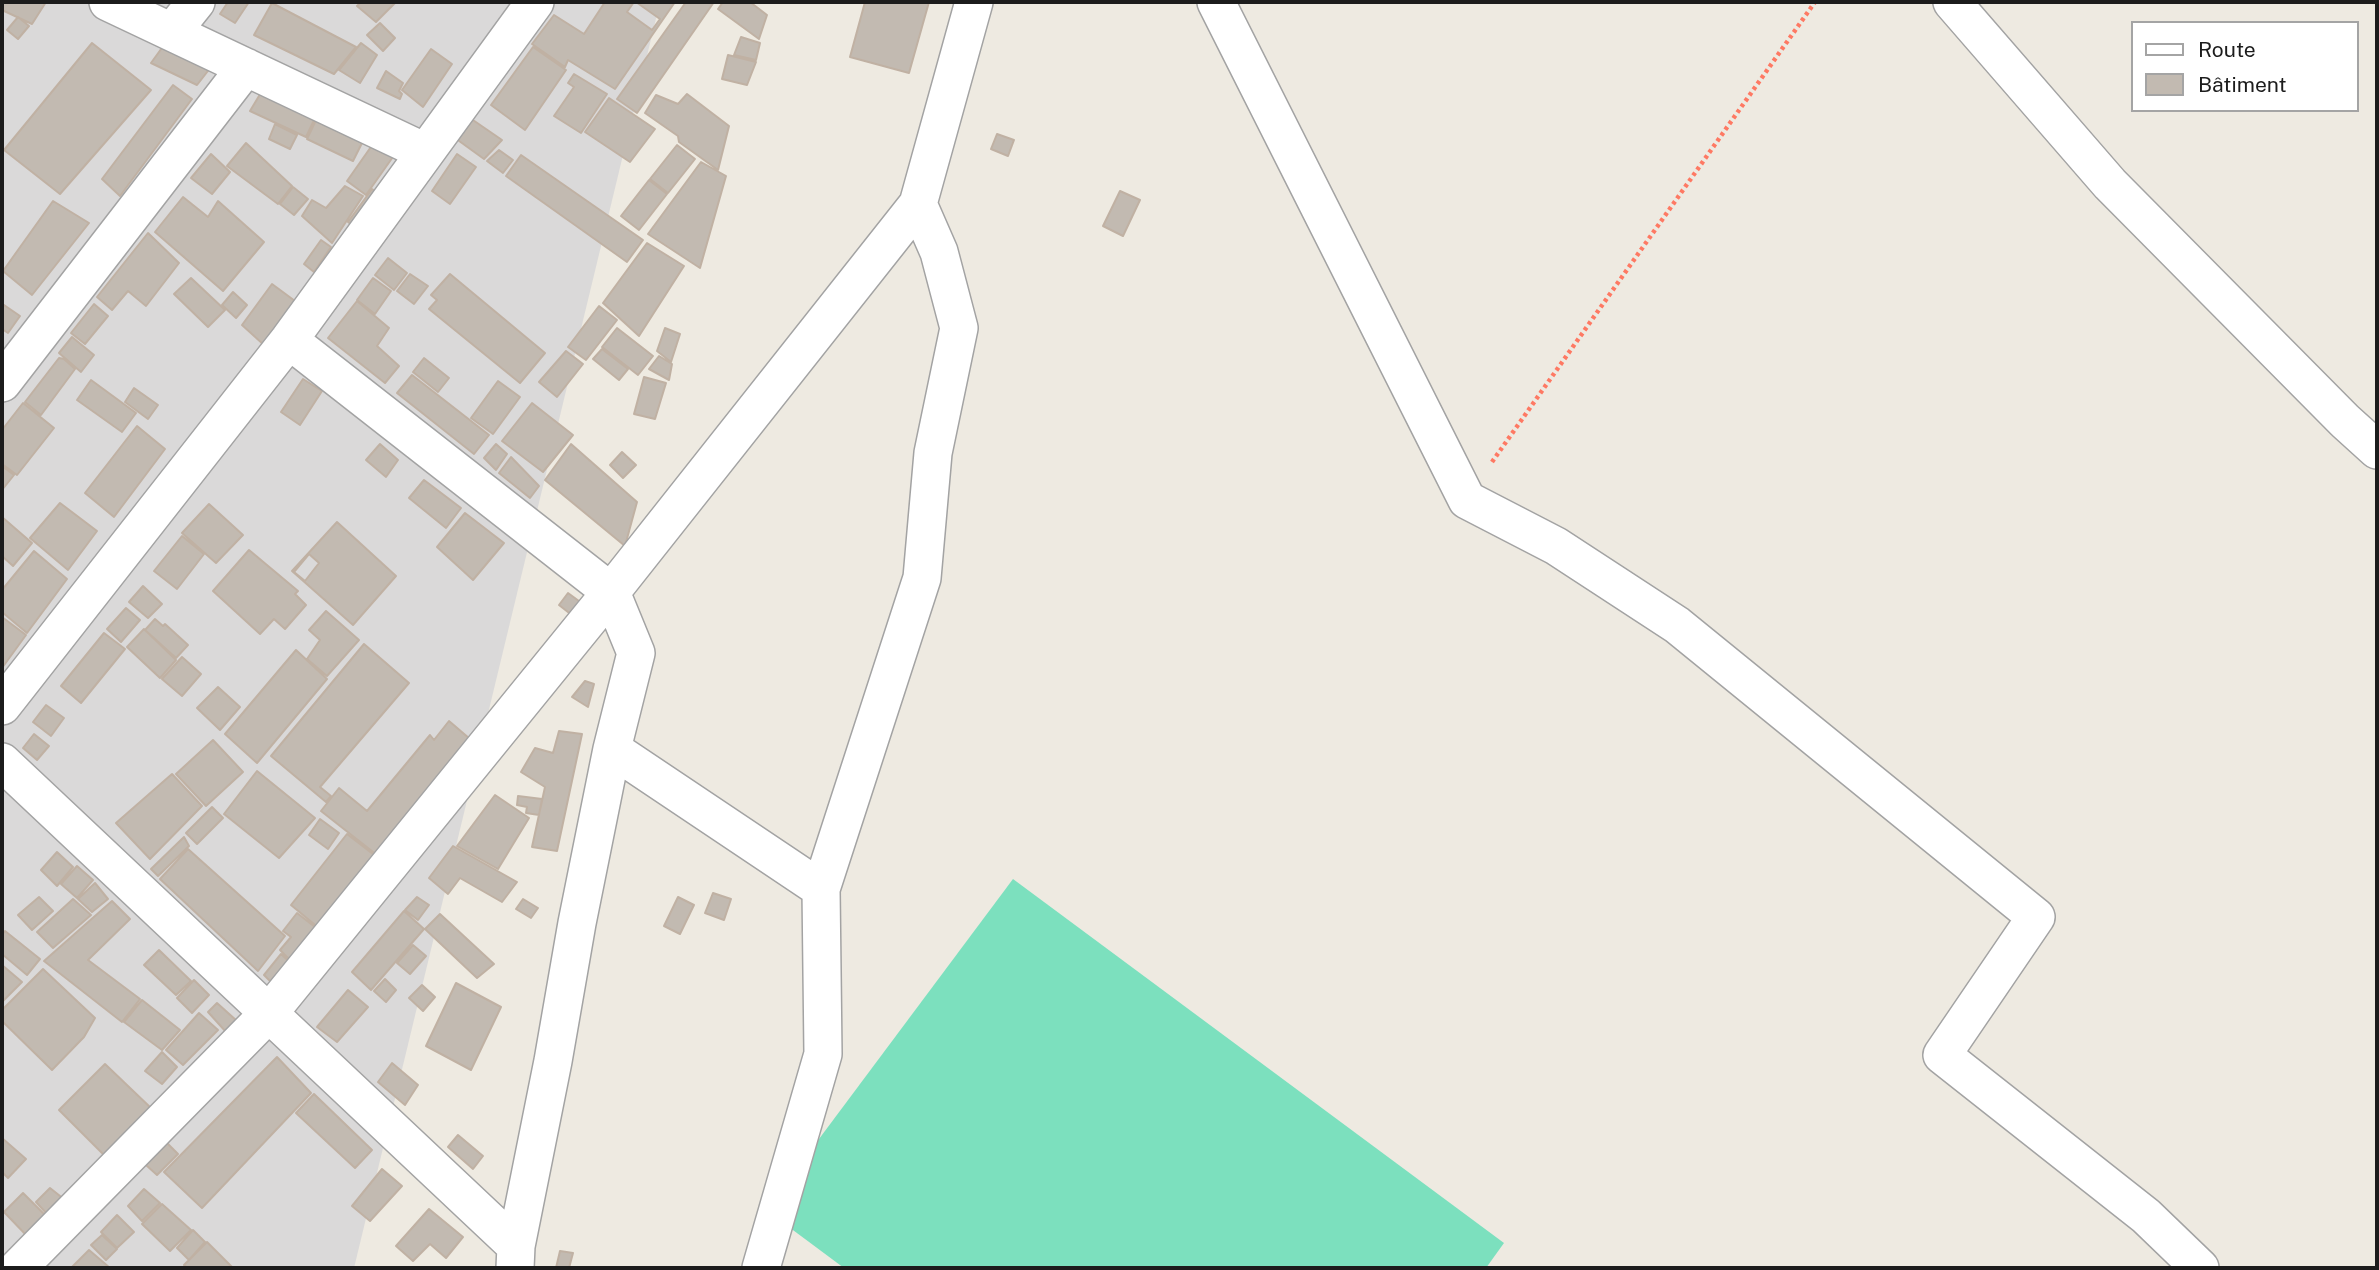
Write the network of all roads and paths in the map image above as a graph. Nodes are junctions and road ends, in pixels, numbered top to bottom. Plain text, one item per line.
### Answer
1 (108, 2) edge
2 (196, 2) edge
3 (535, 2) edge
4 (974, 2) edge
5 (1216, 2) edge
6 (1815, 2) edge
7 (1952, 2) edge
8 (172, 32) junction
9 (246, 67) junction
10 (425, 152) junction
11 (918, 204) junction
12 (289, 340) junction
13 (2, 383) edge
14 (2377, 450) edge
15 (1467, 500) junction
16 (611, 592) junction
17 (2, 706) edge
18 (612, 749) junction
19 (2, 762) edge
20 (821, 889) junction
21 (269, 1013) junction
22 (515, 1257) edge
23 (18, 1268) edge
24 (761, 1268) edge
25 (2200, 1268) edge

1 - 8 street
2 - 8 street
3 - 10 street
4 - 11 street
5 - 15 street
6 - 15 path
7 - 14 street
8 - 9 street
9 - 10 street
9 - 13 street
10 - 12 street
11 - 16 street
11 - 20 street
12 - 16 street
12 - 17 street
15 - 25 street
16 - 18 street
16 - 21 street
18 - 20 street
18 - 22 street
19 - 21 street
20 - 24 street
21 - 22 street
21 - 23 street

